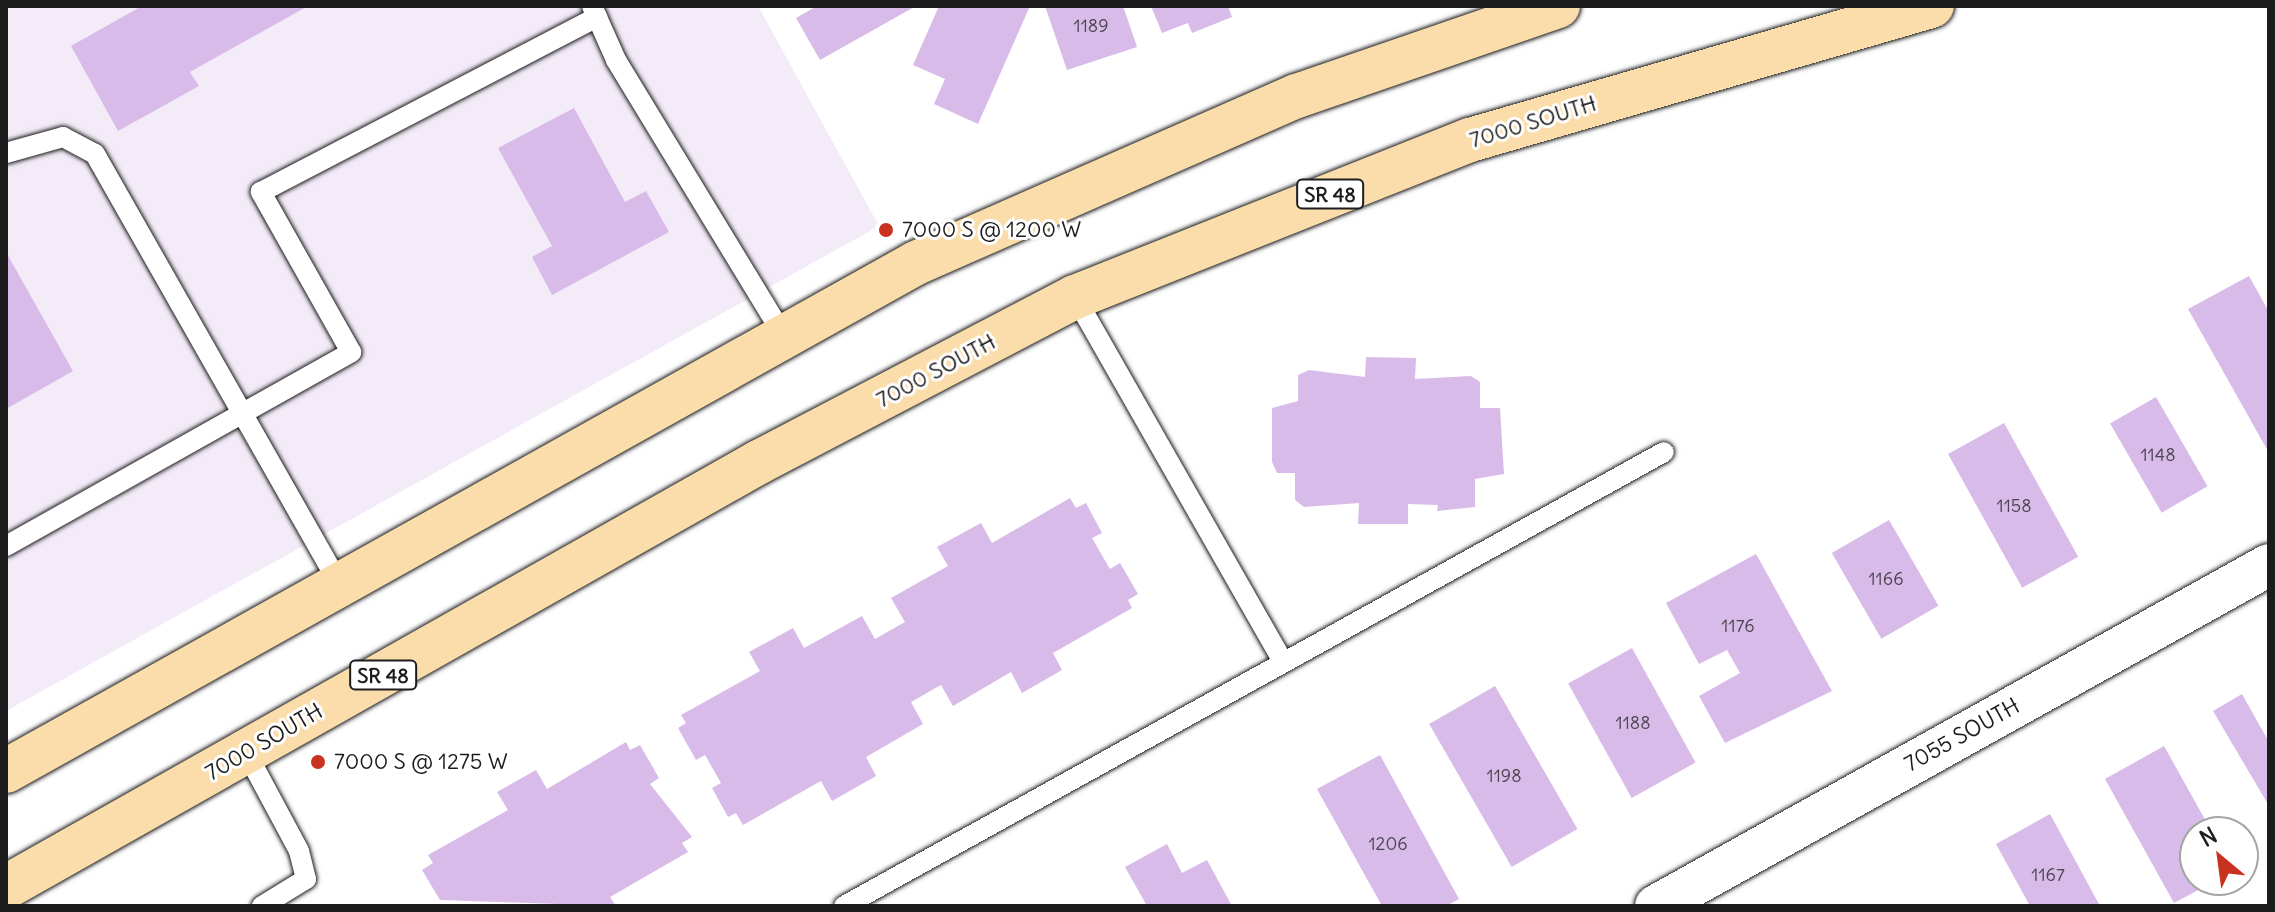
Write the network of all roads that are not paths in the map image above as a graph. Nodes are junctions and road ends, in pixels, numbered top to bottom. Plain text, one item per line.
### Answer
1 (1558, 6) edge
2 (1932, 6) edge
3 (595, 12) edge
4 (1488, 15) edge
5 (6, 153) edge
6 (1075, 297) junction
7 (782, 333) junction
8 (243, 412) junction
9 (1664, 452) dead end
10 (6, 546) edge
11 (2269, 565) edge
12 (339, 583) junction
13 (1283, 661) junction
14 (246, 752) junction
15 (6, 771) edge
16 (6, 887) edge
17 (262, 906) edge
18 (844, 906) edge
19 (1656, 906) edge

1 - 4 main road
2 - 6 main road, 7000 SOUTH / SR 48
3 - 7 lane
3 - 8 lane
4 - 7 main road
5 - 8 lane
6 - 13 lane
6 - 14 main road, 7000 SOUTH / SR 48
7 - 12 main road
8 - 10 lane
8 - 12 lane
9 - 13 lane
11 - 19 street, 7055 SOUTH
12 - 15 main road
13 - 18 lane
14 - 16 main road, 7000 SOUTH / SR 48
14 - 17 lane

